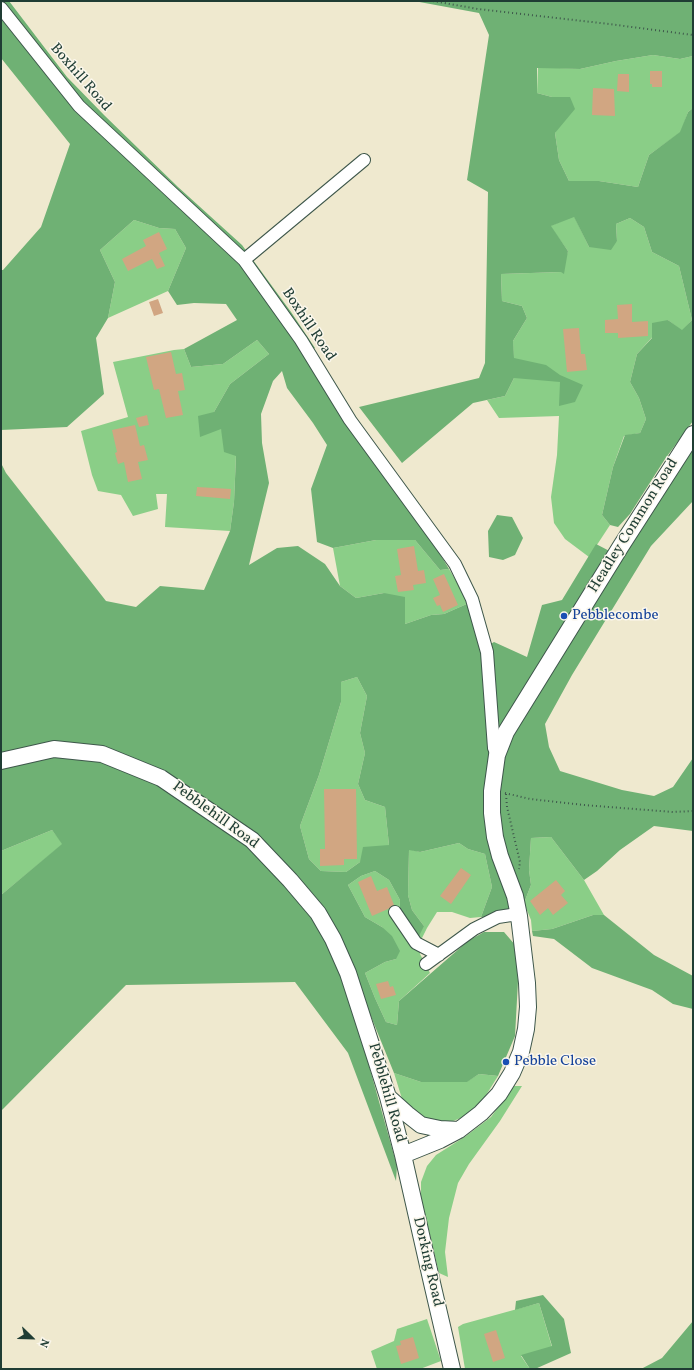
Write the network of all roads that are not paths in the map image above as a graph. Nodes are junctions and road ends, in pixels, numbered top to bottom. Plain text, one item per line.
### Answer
1 (1, 8) edge
2 (364, 160) dead end
3 (244, 260) junction
4 (693, 434) edge
5 (491, 718) junction
6 (514, 719) junction
7 (497, 755) junction
8 (1, 761) edge
9 (395, 912) dead end
10 (519, 916) junction
11 (439, 955) junction
12 (426, 964) dead end
13 (388, 1097) junction
14 (460, 1130) junction
15 (403, 1155) junction
16 (452, 1369) edge

1 - 3 street, Boxhill Road
2 - 3 street
3 - 5 street, Boxhill Road
4 - 6 main road, Headley Common Road
5 - 6 street
5 - 7 street, Boxhill Road
6 - 7 main road, Headley Common Road
7 - 10 main road, Headley Common Road
8 - 13 main road, Pebblehill Road
9 - 11 street
10 - 11 street
10 - 14 main road, Headley Common Road
11 - 12 street
13 - 14 main road
13 - 15 main road, Pebblehill Road
14 - 15 main road, Headley Common Road
15 - 16 main road, Dorking Road

